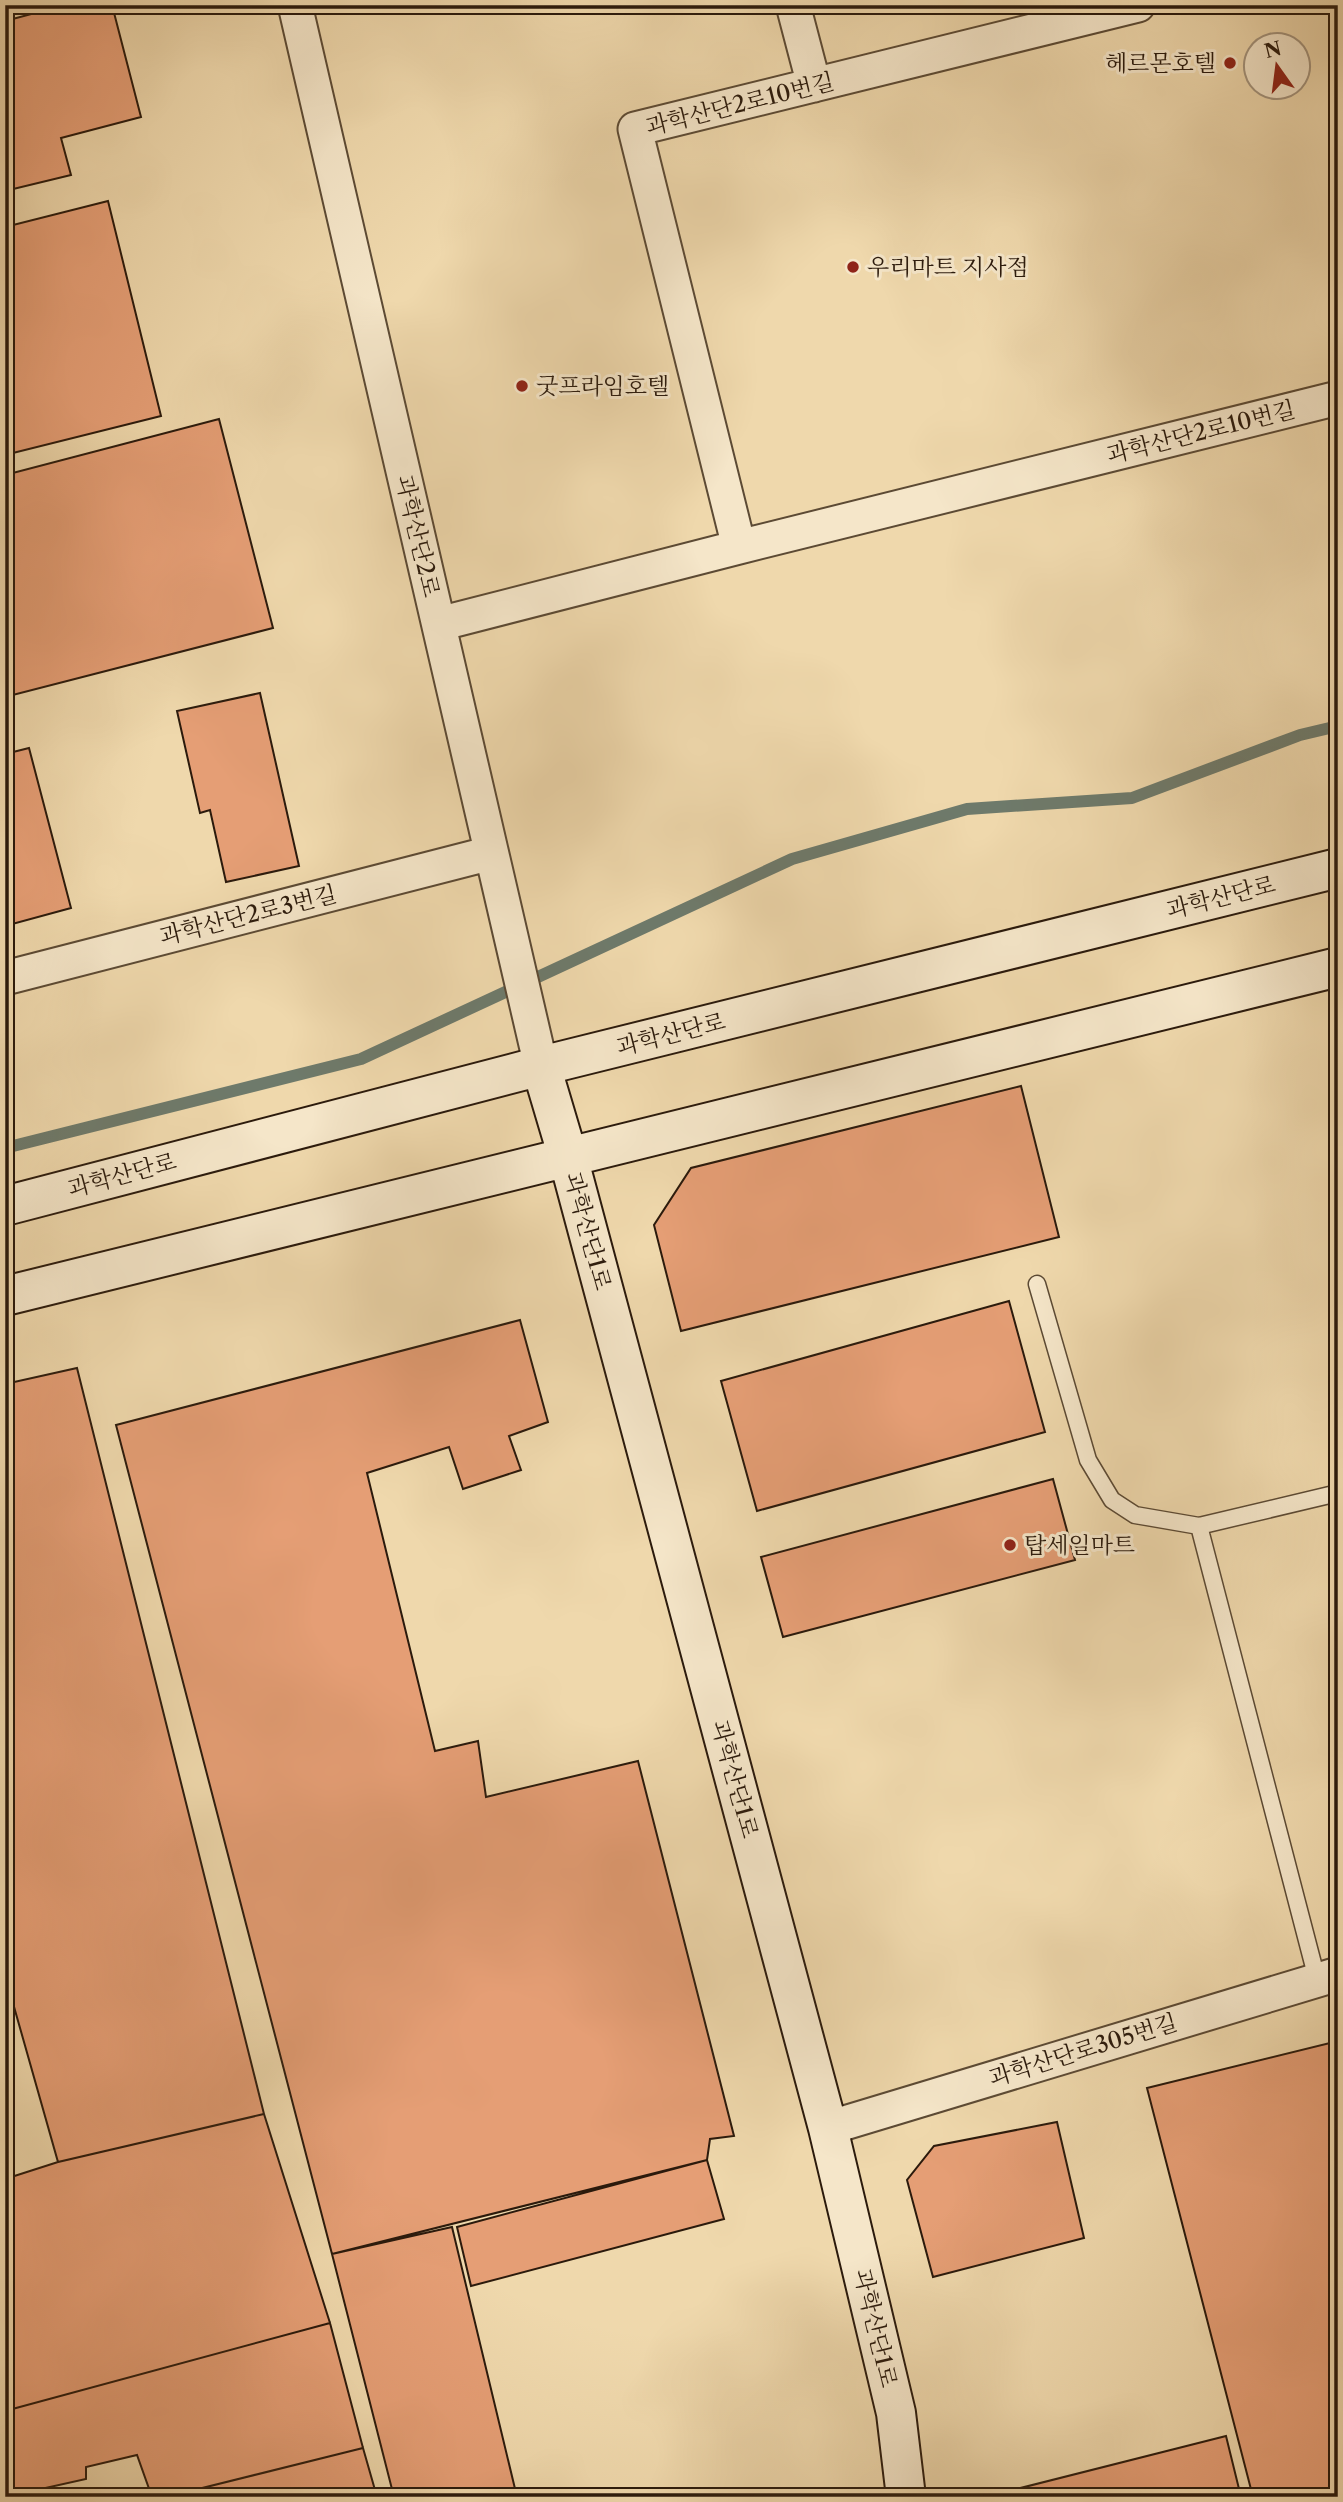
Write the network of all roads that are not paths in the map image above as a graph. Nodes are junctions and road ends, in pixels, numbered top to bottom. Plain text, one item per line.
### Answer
1 (295, 5) edge
2 (793, 5) edge
3 (1138, 5) edge
4 (814, 85) junction
5 (1338, 398) edge
6 (739, 547) junction
7 (439, 624) junction
8 (491, 853) junction
9 (1338, 868) edge
10 (1338, 967) edge
11 (5, 978) edge
12 (541, 1066) junction
13 (568, 1157) junction
14 (5, 1206) edge
15 (1037, 1284) dead end
16 (5, 1296) edge
17 (1338, 1493) edge
18 (1199, 1527) junction
19 (1327, 1976) edge
20 (828, 2128) junction
21 (906, 2497) edge

1 - 7 street, 과학산단2로
2 - 4 street
3 - 4 street, 과학산단2로10번길
4 - 6 street, 과학산단2로10번길
5 - 6 street, 과학산단2로10번길
6 - 7 street, 과학산단2로10번길
7 - 8 street, 과학산단2로
8 - 11 street, 과학산단2로3번길
8 - 12 street, 과학산단2로
9 - 12 main road, 과학산단로
10 - 13 main road
12 - 13 main road, 과학산단1로
12 - 14 main road, 과학산단로
13 - 16 main road
13 - 20 main road, 과학산단1로
15 - 18 lane
17 - 18 lane
18 - 19 lane
19 - 20 street, 과학산단로305번길
20 - 21 main road, 과학산단1로

